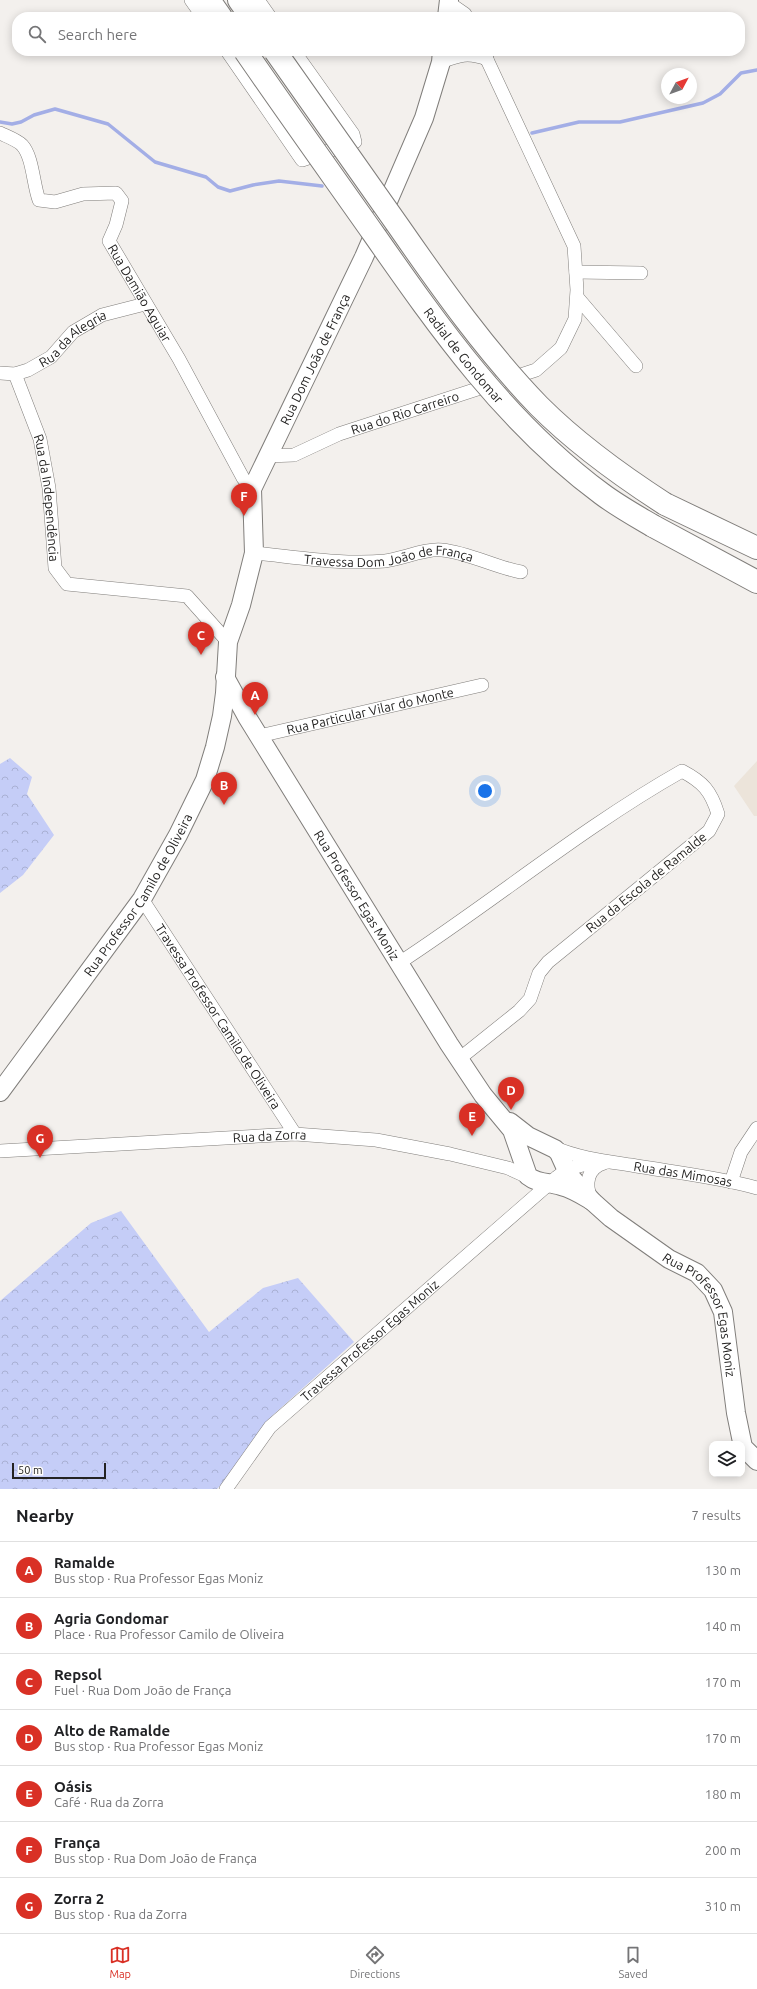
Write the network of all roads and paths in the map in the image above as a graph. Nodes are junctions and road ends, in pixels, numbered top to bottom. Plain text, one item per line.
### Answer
1 (191, 0) edge
2 (209, 0) edge
3 (240, 0) edge
4 (258, 0) edge
5 (448, 7) edge
6 (199, 12) edge
7 (217, 12) edge
8 (248, 12) edge
9 (266, 12) edge
10 (460, 12) edge
11 (230, 56) edge
12 (249, 56) edge
13 (279, 56) edge
14 (298, 56) edge
15 (485, 56) edge
16 (442, 57) edge
17 (0, 133) edge
18 (576, 272) junction
19 (641, 273) dead end
20 (577, 297) junction
21 (146, 304) junction
22 (636, 366) dead end
23 (0, 374) edge
24 (15, 374) junction
25 (267, 456) junction
26 (252, 489) junction
27 (757, 548) edge
28 (254, 553) junction
29 (521, 572) dead end
30 (757, 582) edge
31 (228, 642) junction
32 (225, 676) junction
33 (482, 684) dead end
34 (259, 736) junction
35 (142, 899) junction
36 (399, 963) junction
37 (459, 1059) junction
38 (0, 1092) edge
39 (497, 1110) junction
40 (757, 1128) edge
41 (295, 1134) junction
42 (550, 1146) junction
43 (0, 1152) edge
44 (608, 1162) junction
45 (538, 1178) junction
46 (732, 1182) junction
47 (757, 1188) edge
48 (592, 1201) junction
49 (757, 1461) edge
50 (226, 1489) edge

1 - 6 street
2 - 7 highway
3 - 8 highway
4 - 9 street
5 - 10 street
11 - 14 street
12 - 30 highway, Radial de Gondomar, bridge
13 - 27 highway, Radial de Gondomar, bridge
15 - 18 street, Rua do Rio Carreiro
16 - 25 main road, Rua Dom João de França
17 - 21 street, Rua Damião Aguiar
18 - 19 street
18 - 20 street, Rua do Rio Carreiro
20 - 22 street
20 - 25 street, Rua do Rio Carreiro
21 - 24 street, Rua da Alegria
21 - 26 street, Rua Damião Aguiar
23 - 24 street, Rua da Alegria
24 - 31 street, Rua da Independência
25 - 26 main road, Rua Dom João de França
26 - 28 main road, Rua Dom João de França
28 - 29 street, Travessa Dom João de França
28 - 31 main road, Rua Dom João de França
31 - 32 main road, Rua Dom João de França
32 - 34 main road, Rua Professor Egas Moniz
32 - 35 main road, Rua Professor Camilo de Oliveira
33 - 34 street, Rua Particular Vilar do Monte
34 - 36 main road, Rua Professor Egas Moniz
35 - 38 main road, Rua Professor Camilo de Oliveira
35 - 41 street, Travessa Professor Camilo de Oliveira
36 - 37 main road, Rua Professor Egas Moniz
36 - 37 street, Rua da Escola de Ramalde
37 - 39 main road, Rua Professor Egas Moniz
39 - 42 main road, Rua Professor Egas Moniz
39 - 45 main road, Rua Professor Egas Moniz
40 - 46 street
41 - 43 street, Rua da Zorra
41 - 45 street, Rua da Zorra
42 - 44 street, Rua das Mimosas
42 - 45 main road, Rua Professor Egas Moniz
42 - 45 main road
44 - 45 street, Rua das Mimosas
44 - 46 street, Rua das Mimosas
44 - 48 street
45 - 48 main road, Rua Professor Egas Moniz
45 - 48 main road, Rua Professor Egas Moniz
45 - 50 street, Travessa Professor Egas Moniz
46 - 47 street, Rua das Mimosas
48 - 49 main road, Rua Professor Egas Moniz

